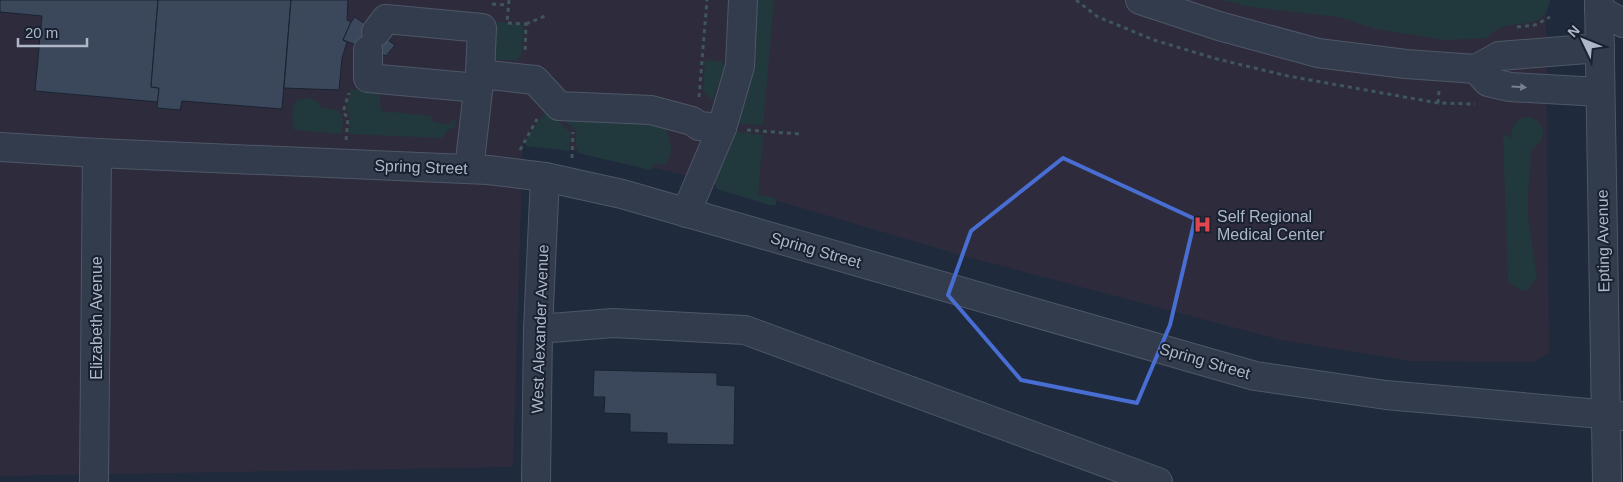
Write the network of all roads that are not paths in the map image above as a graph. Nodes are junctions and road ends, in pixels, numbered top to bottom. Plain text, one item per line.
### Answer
1 (743, 0) edge
2 (1140, 0) edge
3 (1599, 5) edge
4 (1623, 22) edge
5 (1600, 48) junction
6 (1476, 68) junction
7 (479, 81) junction
8 (1600, 92) junction
9 (710, 127) junction
10 (0, 147) edge
11 (97, 153) junction
12 (469, 169) junction
13 (545, 177) junction
14 (686, 213) junction
15 (538, 329) junction
16 (1615, 416) edge
17 (94, 482) edge
18 (536, 482) edge
19 (1158, 482) edge
20 (1607, 482) edge

1 - 9 street
2 - 6 street
3 - 4 street
3 - 5 street, Epting Avenue
5 - 6 street
5 - 8 street, Epting Avenue
6 -> 8 street
7 - 7 street
7 - 9 street
7 - 12 street
8 - 16 street, Epting Avenue
9 - 14 street
10 - 11 street, Spring Street
11 - 12 street, Spring Street
11 - 17 street, Elizabeth Avenue
12 - 13 street, Spring Street
13 - 14 street, Spring Street
13 - 15 street, West Alexander Avenue
14 - 16 street, Spring Street
15 - 18 street, West Alexander Avenue
15 - 19 street
16 - 20 street, Epting Avenue

